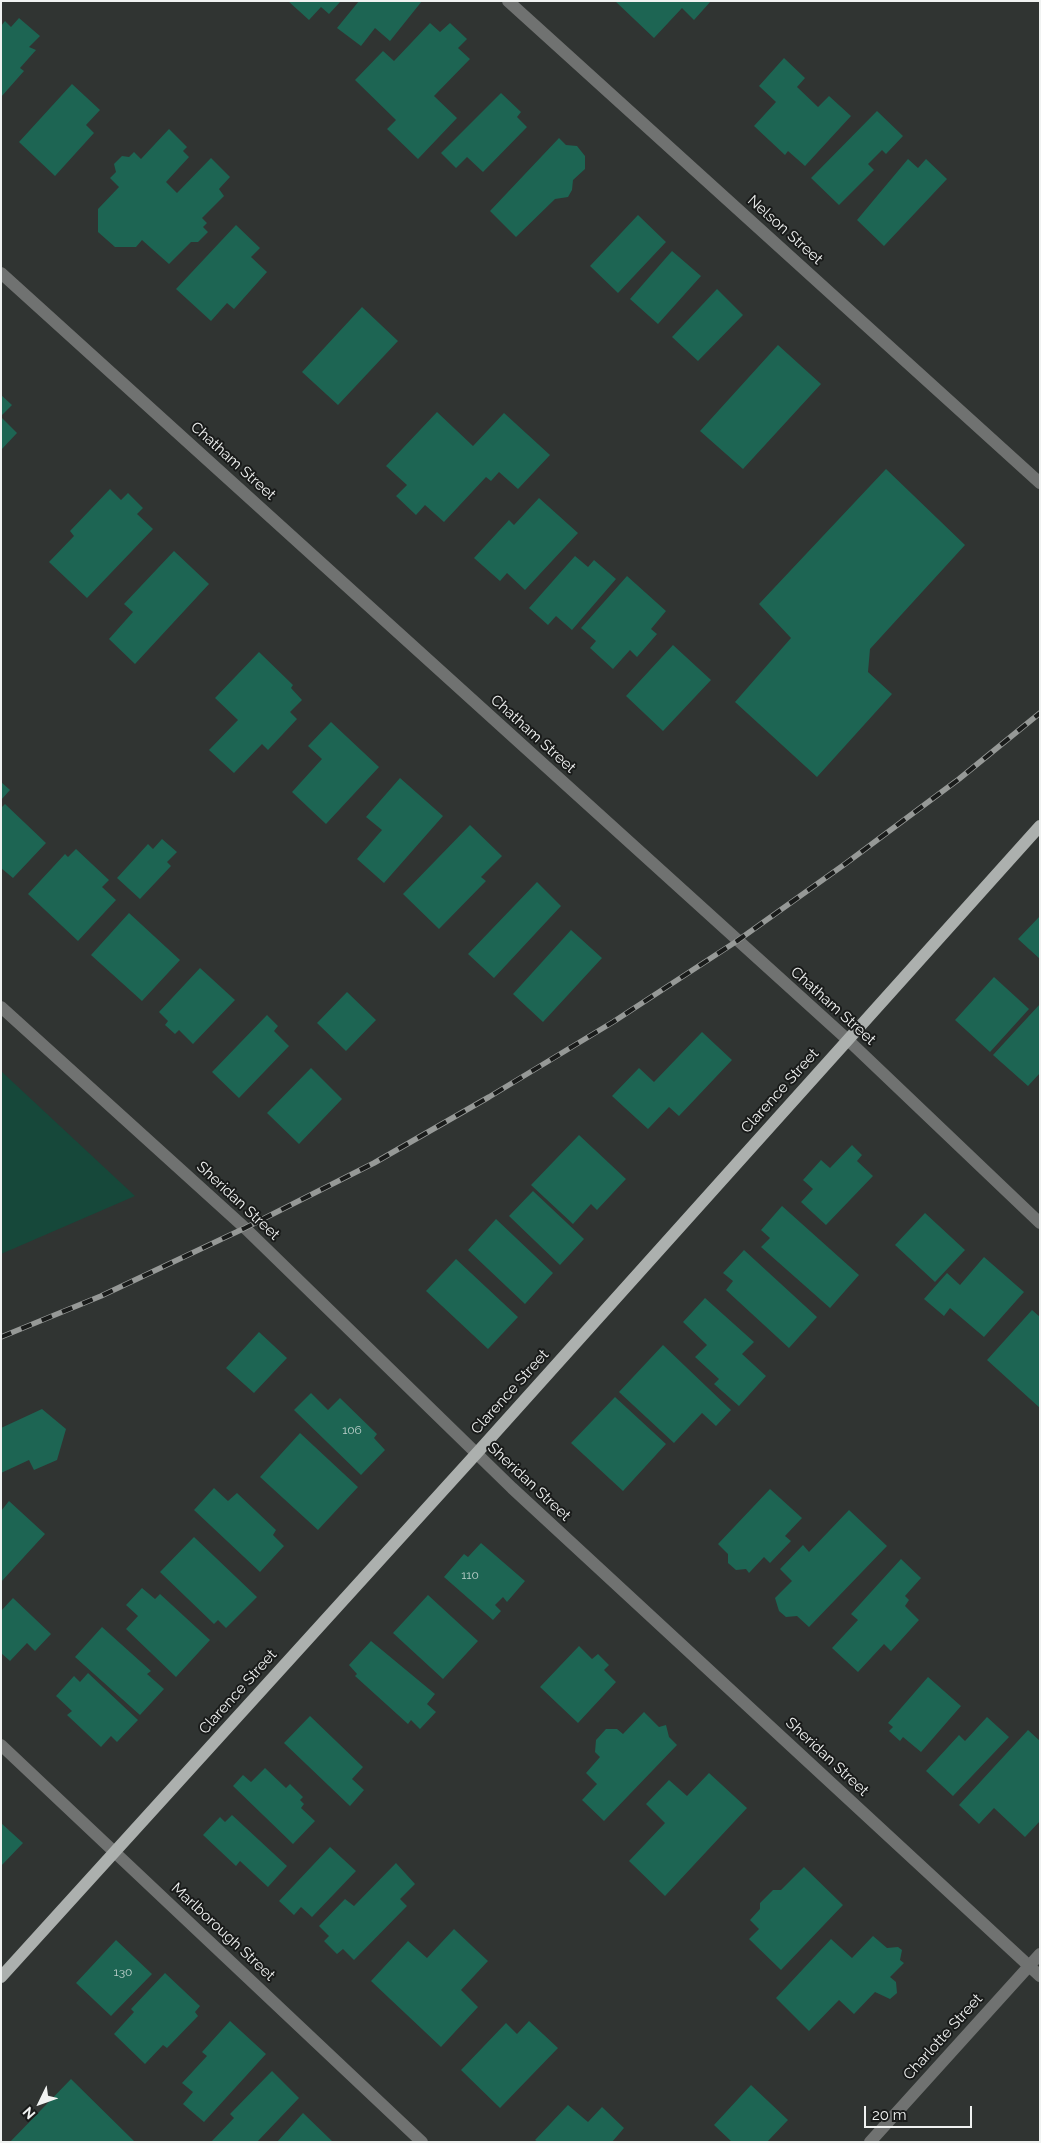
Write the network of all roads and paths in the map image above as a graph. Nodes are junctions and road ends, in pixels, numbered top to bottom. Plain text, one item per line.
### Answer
1 (508, 1) edge
2 (1, 273) edge
3 (1040, 483) edge
4 (1040, 826) edge
5 (1, 1007) edge
6 (848, 1040) junction
7 (1040, 1222) edge
8 (476, 1454) junction
9 (1, 1745) edge
10 (114, 1852) junction
11 (1040, 1954) edge
12 (1029, 1966) junction
13 (1040, 1976) edge
14 (1, 1977) edge
15 (422, 2142) edge
16 (870, 2142) edge

1 - 3 street, Nelson Street
2 - 6 street, Chatham Street
4 - 6 main road, Clarence Street
5 - 8 street, Sheridan Street
6 - 7 street, Chatham Street
6 - 8 main road, Clarence Street
8 - 10 main road, Clarence Street
8 - 12 street, Sheridan Street
9 - 10 street, Marlborough Street
10 - 14 main road, Clarence Street
10 - 15 street, Marlborough Street
11 - 12 street, Charlotte Street
12 - 13 street, Sheridan Street
12 - 16 street, Charlotte Street

